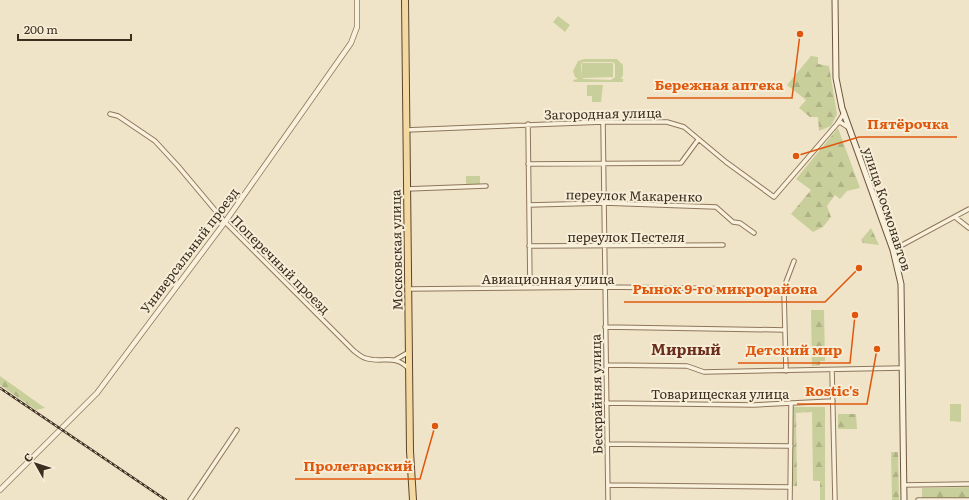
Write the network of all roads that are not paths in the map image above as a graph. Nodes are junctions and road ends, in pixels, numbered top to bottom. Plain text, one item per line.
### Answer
1 (357, 0) edge
2 (405, 0) edge
3 (835, 0) edge
4 (844, 113) junction
5 (110, 114) dead end
6 (603, 122) junction
7 (528, 124) junction
8 (837, 124) junction
9 (849, 128) junction
10 (406, 130) junction
11 (698, 140) junction
12 (603, 162) junction
13 (528, 164) junction
14 (486, 186) dead end
15 (406, 189) junction
16 (604, 203) junction
17 (529, 205) junction
18 (969, 209) edge
19 (955, 217) junction
20 (225, 222) junction
21 (969, 228) edge
22 (754, 233) dead end
23 (724, 245) dead end
24 (529, 246) junction
25 (604, 246) junction
26 (893, 250) junction
27 (794, 261) dead end
28 (605, 287) junction
29 (530, 288) junction
30 (408, 289) junction
31 (784, 292) junction
32 (605, 327) junction
33 (785, 330) junction
34 (409, 352) junction
35 (395, 360) junction
36 (606, 364) junction
37 (902, 368) junction
38 (409, 369) junction
39 (832, 370) junction
40 (786, 371) junction
41 (833, 401) junction
42 (606, 403) junction
43 (791, 404) junction
44 (237, 430) dead end
45 (607, 444) junction
46 (791, 446) junction
47 (904, 484) junction
48 (969, 484) edge
49 (608, 485) junction
50 (790, 487) junction
51 (0, 490) edge
52 (190, 500) edge
53 (413, 500) edge
54 (608, 500) edge
55 (790, 500) edge
56 (834, 500) edge
57 (904, 500) edge
58 (918, 500) edge
59 (969, 500) edge

1 - 20 street, Универсальный проезд
2 - 10 main road, Московская улица
3 - 4 main road, улица Космонавтов
4 - 8 street, Загородная улица
4 - 9 main road, улица Космонавтов
5 - 20 street, Поперечный проезд
6 - 7 street, Загородная улица
6 - 11 street, Загородная улица
6 - 12 street, Бескрайняя улица
7 - 10 street, Загородная улица
7 - 13 street
8 - 9 street
8 - 11 street, Загородная улица
9 - 26 main road, улица Космонавтов
10 - 15 main road, Московская улица
11 - 12 street
12 - 13 street
12 - 16 street, Бескрайняя улица
13 - 17 street
14 - 15 street
15 - 30 main road, Московская улица
16 - 17 street, переулок Макаренко
16 - 22 street, переулок Макаренко
16 - 25 street, Бескрайняя улица
17 - 24 street
18 - 19 street
19 - 21 street
19 - 26 street
20 - 35 street, Поперечный проезд
20 - 51 street, Универсальный проезд
23 - 25 street, переулок Пестеля
24 - 25 street, переулок Пестеля
24 - 29 street
25 - 28 street, Бескрайняя улица
26 - 37 main road, улица Космонавтов
27 - 31 street
28 - 29 street, Авиационная улица
28 - 31 street, Авиационная улица
28 - 32 street, Бескрайняя улица
29 - 30 street, Авиационная улица
30 - 34 main road, Московская улица
31 - 33 street
32 - 33 street
32 - 36 street, Бескрайняя улица
33 - 40 street
34 - 35 street
34 - 38 main road, Московская улица
35 - 38 street, Поперечный проезд
36 - 40 street
36 - 42 street, Бескрайняя улица
37 - 39 street
37 - 47 main road, улица Космонавтов
38 - 53 main road, Московская улица
39 - 40 street
39 - 41 street
41 - 43 street, Товарищеская улица
41 - 56 street
42 - 43 street, Товарищеская улица
42 - 45 street, Бескрайняя улица
43 - 46 street
44 - 52 street
45 - 46 street
45 - 49 street, Бескрайняя улица
46 - 50 street
47 - 48 street
47 - 57 main road, улица Космонавтов
49 - 50 street
49 - 54 street, Бескрайняя улица
50 - 55 street
58 - 59 street

